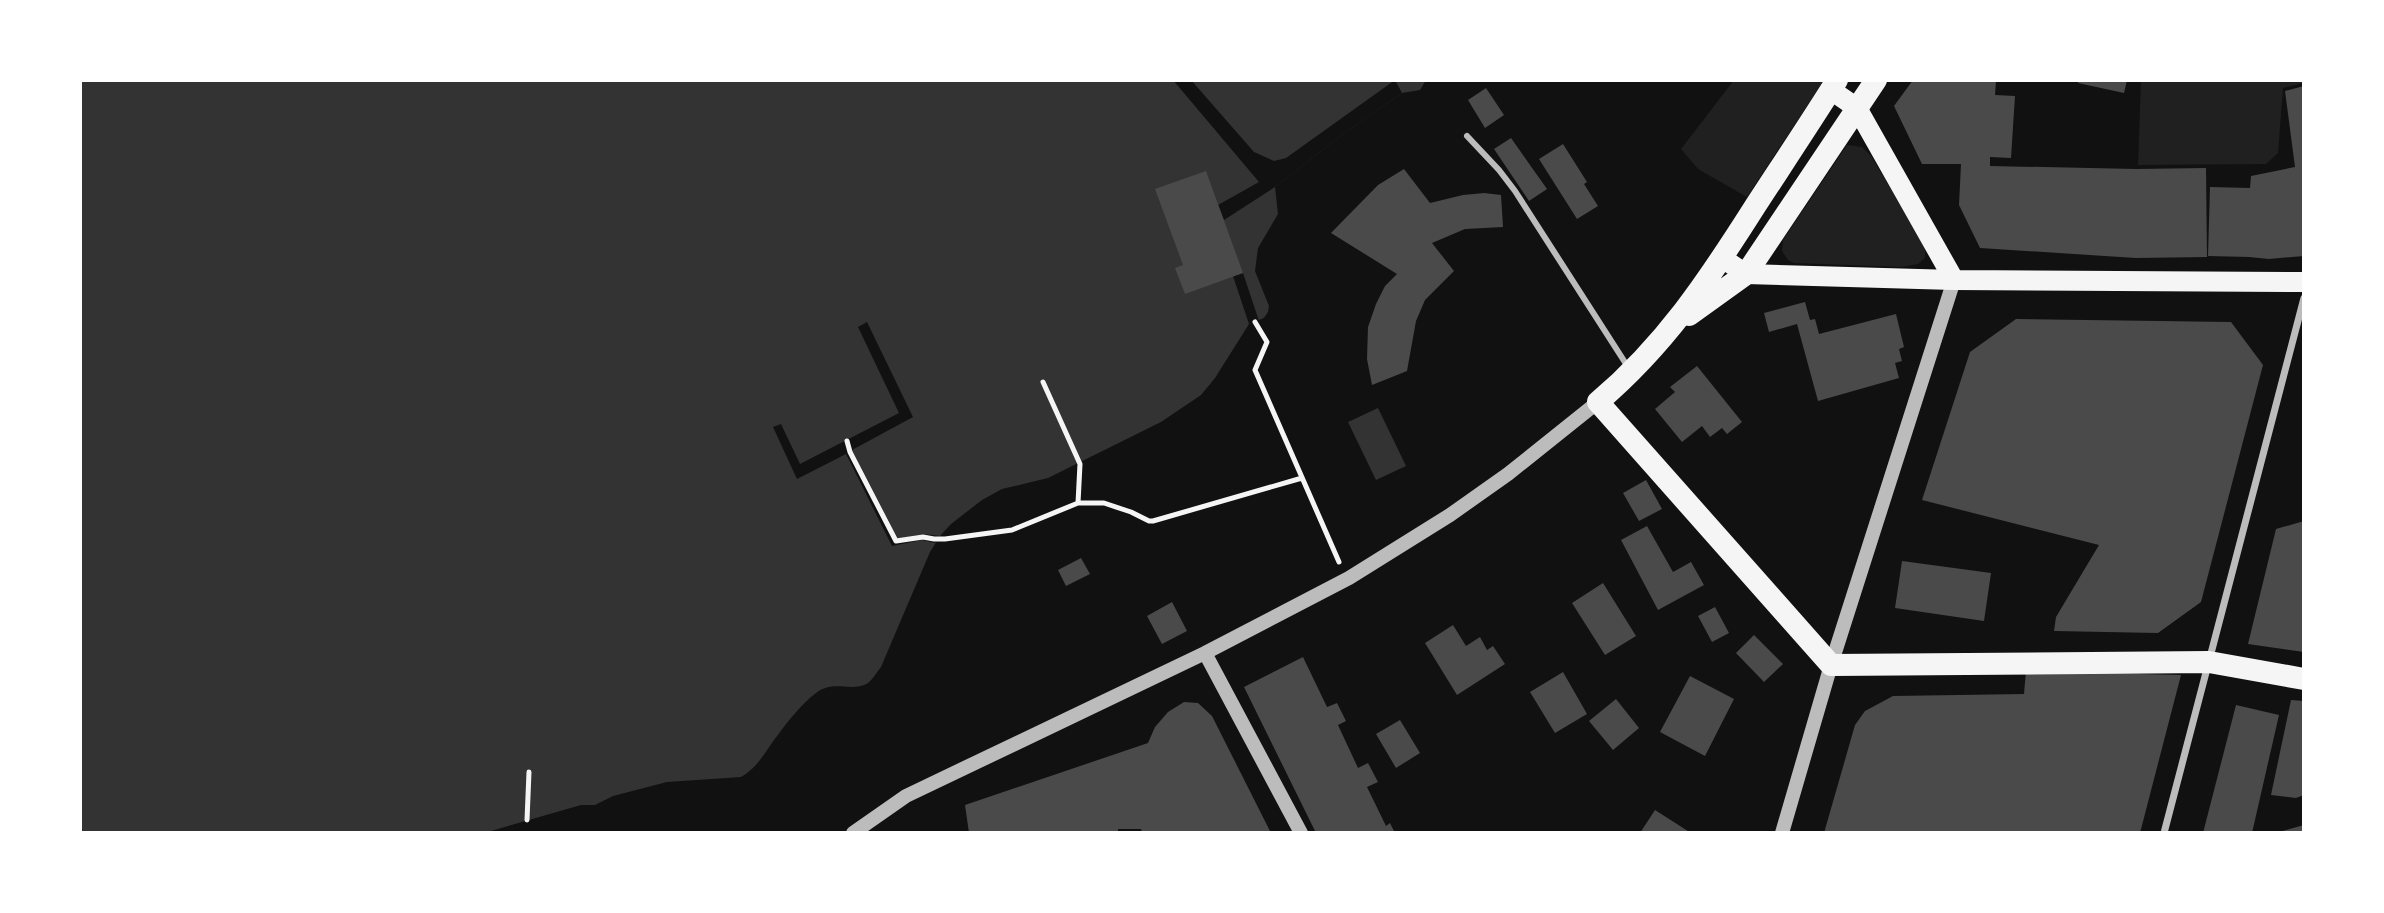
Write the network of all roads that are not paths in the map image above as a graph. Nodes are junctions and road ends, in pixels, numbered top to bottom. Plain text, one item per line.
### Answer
1 (1876, 80) edge
2 (1834, 85) edge
3 (1857, 108) junction
4 (1467, 136) dead end
5 (1722, 258) junction
6 (1746, 274) junction
7 (1954, 280) junction
8 (2304, 282) edge
9 (2304, 298) edge
10 (1675, 325) junction
11 (1632, 373) junction
12 (1598, 402) junction
13 (1205, 653) junction
14 (2209, 662) junction
15 (1831, 665) junction
16 (2304, 679) edge
17 (853, 833) edge
18 (1301, 833) edge
19 (1782, 833) edge
20 (2164, 833) edge

1 - 3 highway
2 - 3 main road
2 - 5 highway
3 - 6 highway
3 - 7 main road
4 - 11 lane
5 - 6 main road
5 - 10 highway
6 - 7 main road
6 - 10 highway
7 - 8 main road
7 - 15 street
9 - 14 street
10 - 11 highway
11 - 12 highway
12 - 13 street
12 - 15 highway
13 - 17 street
13 - 18 street
14 - 15 highway
14 - 16 highway
14 - 20 street
15 - 19 street

